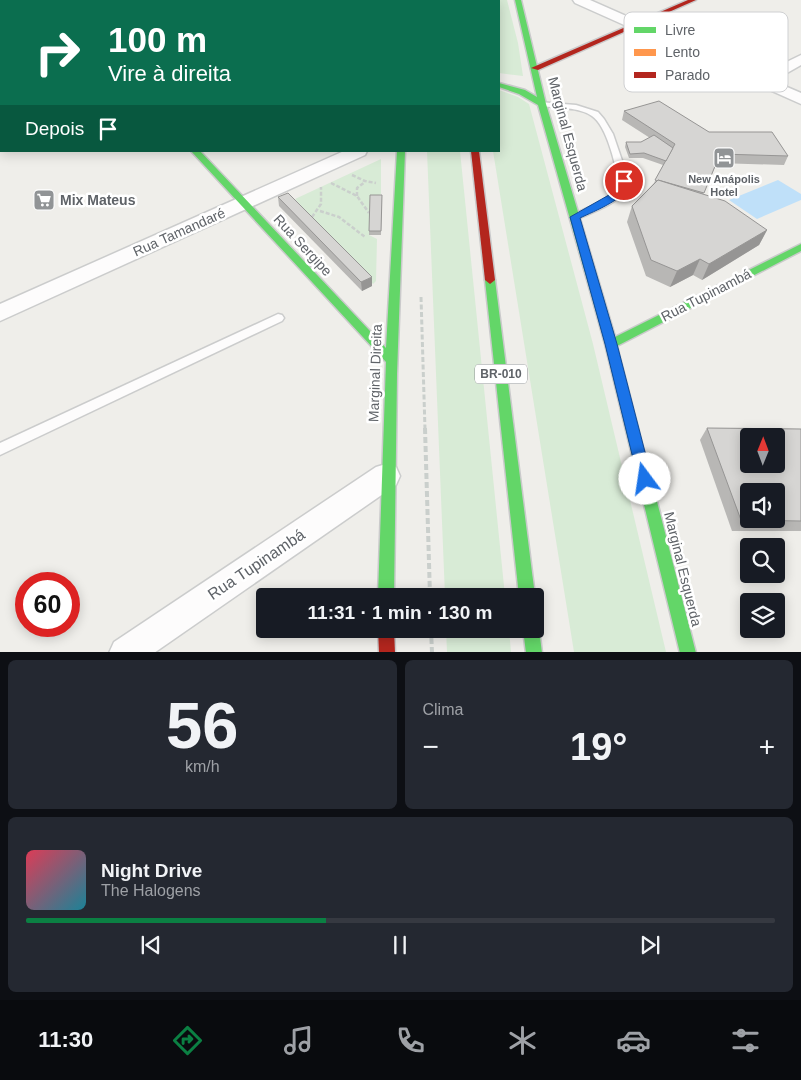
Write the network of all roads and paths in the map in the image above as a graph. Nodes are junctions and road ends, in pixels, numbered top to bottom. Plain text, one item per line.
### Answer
1 (518, 0) edge
2 (578, 0) edge
3 (693, 0) edge
4 (666, 12) edge
5 (624, 20) edge
6 (624, 30) edge
7 (801, 59) edge
8 (788, 66) edge
9 (535, 68) junction
10 (500, 84) edge
11 (785, 92) edge
12 (801, 99) edge
13 (542, 104) junction
14 (196, 152) edge
15 (357, 152) edge
16 (401, 152) edge
17 (475, 152) edge
18 (349, 174) dead end
19 (365, 181) junction
20 (331, 182) dead end
21 (381, 184) dead end
22 (321, 186) dead end
23 (357, 196) junction
24 (243, 203) junction
25 (320, 211) junction
26 (369, 214) edge
27 (312, 217) edge
28 (575, 217) junction
29 (365, 237) dead end
30 (801, 247) edge
31 (421, 291) dead end
32 (0, 313) edge
33 (278, 318) dead end
34 (611, 344) junction
35 (390, 359) junction
36 (0, 449) edge
37 (386, 476) junction
38 (386, 588) edge
39 (430, 588) edge
40 (526, 588) edge
41 (386, 638) edge
42 (431, 638) edge
43 (532, 638) edge
44 (125, 652) edge
45 (386, 652) edge
46 (432, 652) edge
47 (534, 652) edge
48 (688, 652) edge

1 - 9 main road, Marginal Esquerda
2 - 5 street
3 - 4 main road
6 - 9 main road
7 - 8 street
9 - 13 main road, Marginal Esquerda
10 - 13 main road
11 - 12 street
13 - 28 main road, Marginal Esquerda
13 - 28 lane
14 - 24 main road, Rua Sergipe
15 - 24 street, Rua Tamandaré
16 - 35 main road, Marginal Direita
17 - 40 main road, BR-010
18 - 19 path
19 - 21 path
19 - 23 path
20 - 23 path
22 - 25 path
23 - 26 path
24 - 32 street, Rua Tamandaré
24 - 35 main road, Rua Sergipe
25 - 27 path
25 - 29 path
28 - 34 main road, Marginal Esquerda
30 - 34 main road, Rua Tupinambá
31 - 39 path
33 - 36 lane
34 - 48 main road, Marginal Esquerda
35 - 37 main road, Marginal Direita
37 - 38 main road, Marginal Direita
37 - 44 street, Rua Tupinambá
41 - 45 main road
42 - 46 path
43 - 47 main road

